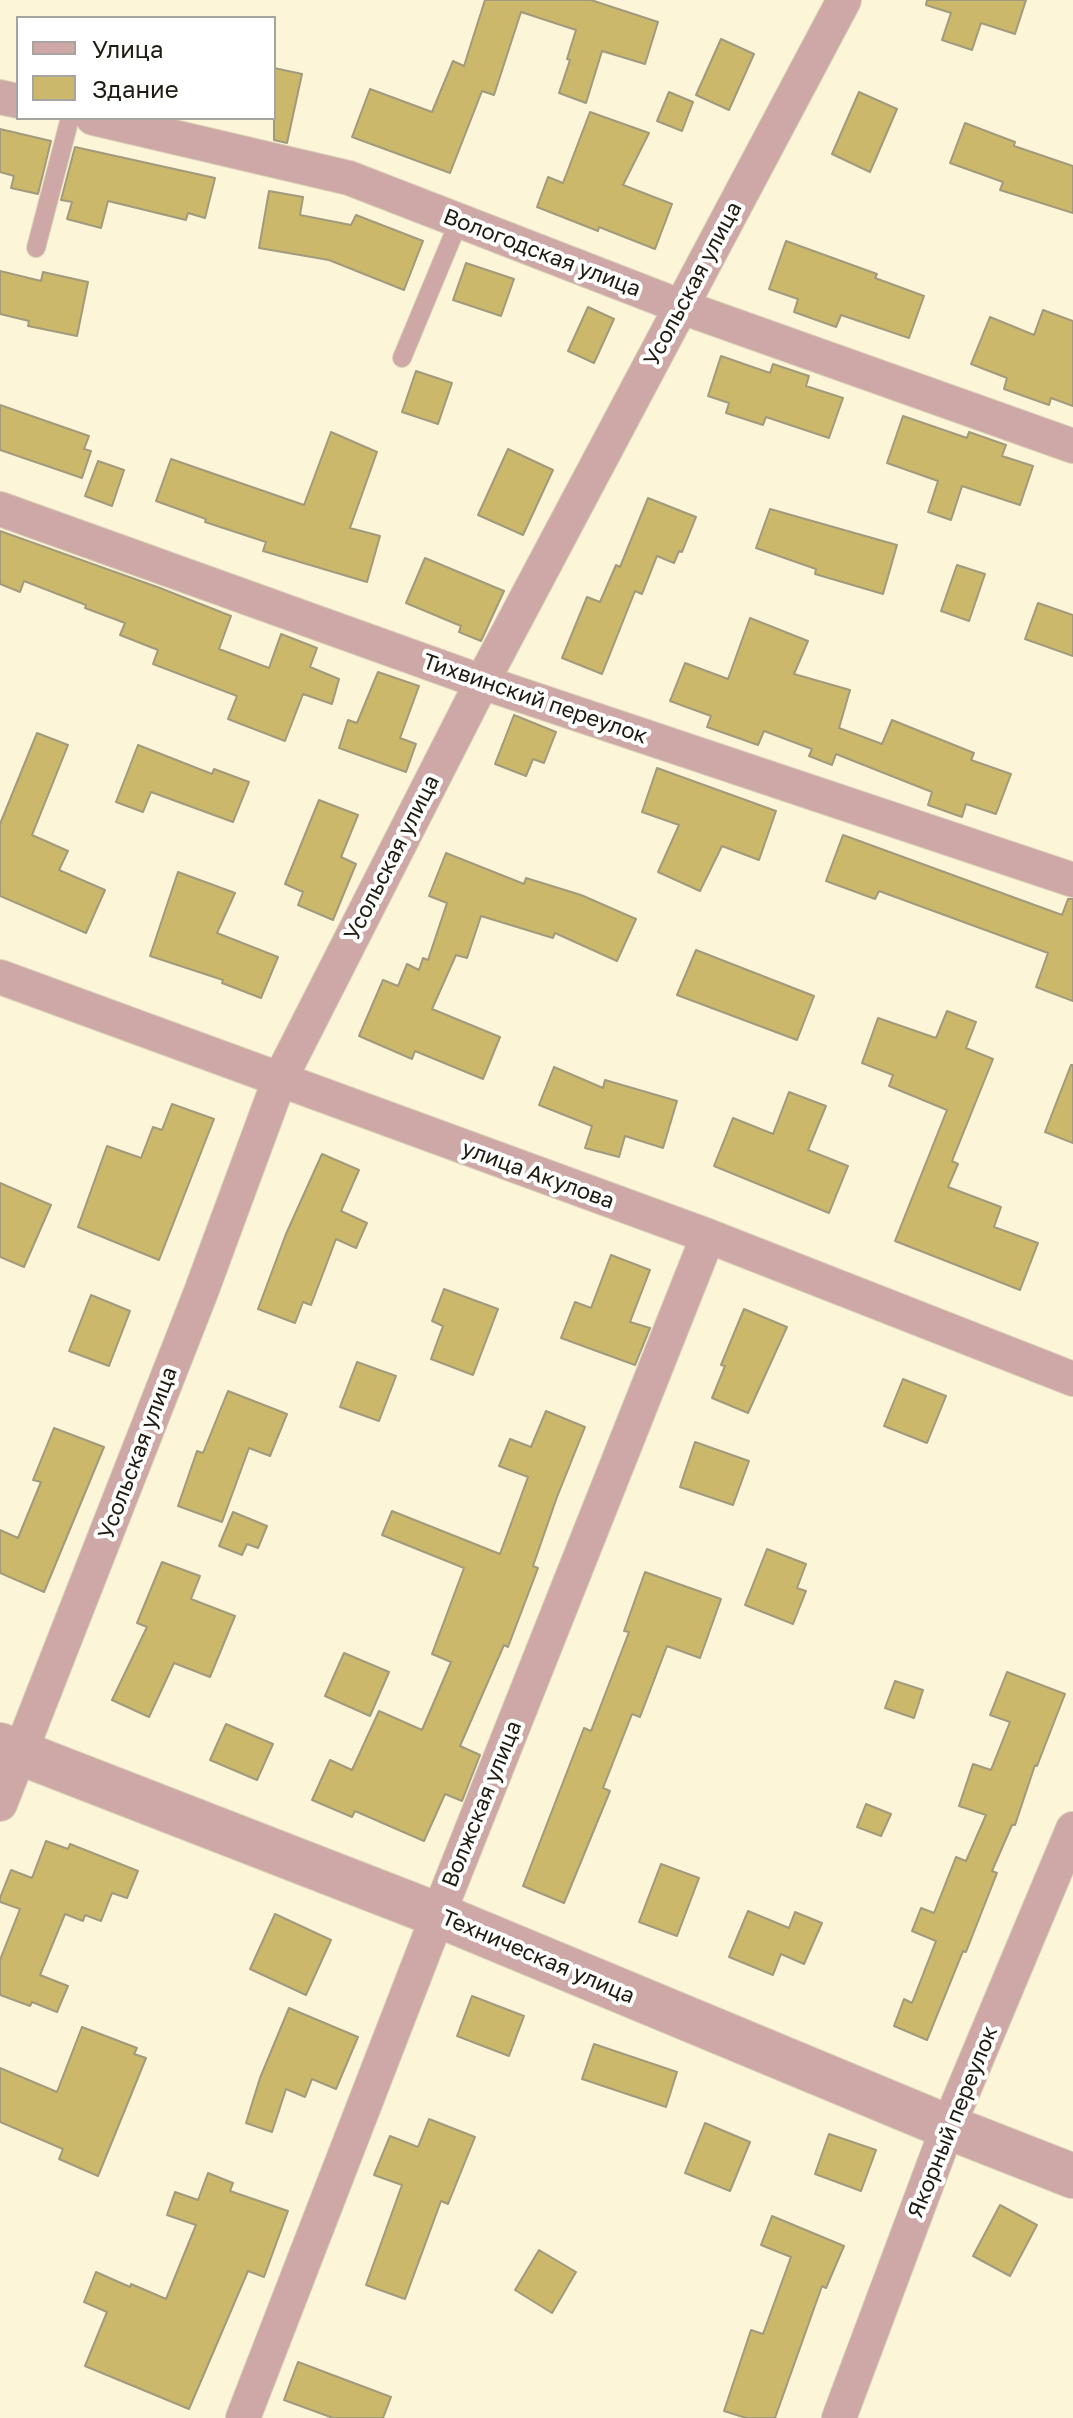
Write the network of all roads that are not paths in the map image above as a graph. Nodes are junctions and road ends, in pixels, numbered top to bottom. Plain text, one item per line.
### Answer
1 (844, 0) edge
2 (69, 120) edge
3 (102, 120) edge
4 (459, 221) junction
5 (36, 248) dead end
6 (682, 307) junction
7 (402, 358) dead end
8 (1073, 446) edge
9 (0, 509) edge
10 (482, 682) junction
11 (1073, 880) edge
12 (0, 977) edge
13 (279, 1081) junction
14 (708, 1236) junction
15 (1073, 1379) edge
16 (10, 1749) edge
17 (0, 1804) edge
18 (1073, 1829) edge
19 (438, 1915) junction
20 (948, 2127) junction
21 (1073, 2176) edge
22 (243, 2418) edge
23 (839, 2418) edge

1 - 6 street, Усольская улица
2 - 5 lane
3 - 4 street, Вологодская улица
4 - 6 street, Вологодская улица
4 - 7 lane
6 - 8 street, Вологодская улица
6 - 10 street, Усольская улица
9 - 10 street, Тихвинский переулок
10 - 11 street, Тихвинский переулок
10 - 13 street, Усольская улица
12 - 13 street, улица Акулова
13 - 14 street, улица Акулова
13 - 16 street, Усольская улица
14 - 15 street, улица Акулова
14 - 19 street, Волжская улица
16 - 17 street, Усольская улица
16 - 19 street, Техническая улица
18 - 20 street, Якорный переулок
19 - 20 street, Техническая улица
19 - 22 street, Волжская улица
20 - 21 street, Техническая улица
20 - 23 street, Якорный переулок

